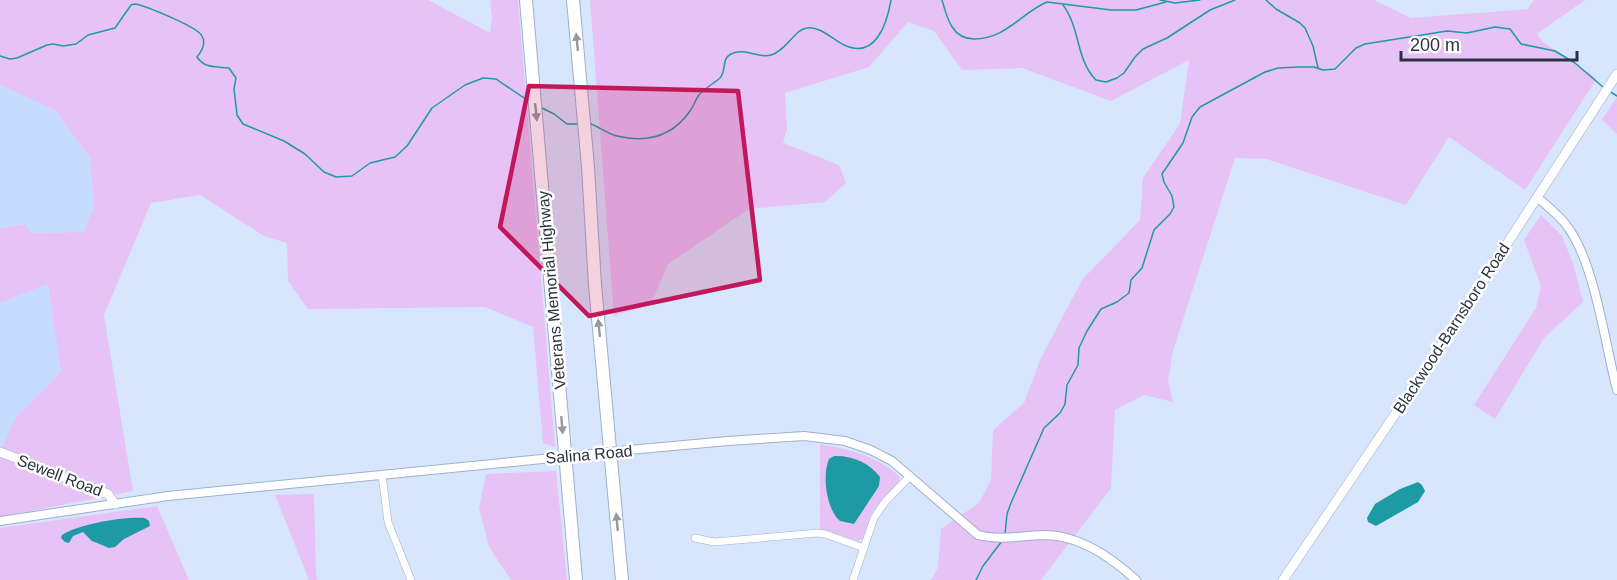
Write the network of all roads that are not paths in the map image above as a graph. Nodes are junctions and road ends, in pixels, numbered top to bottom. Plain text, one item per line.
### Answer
1 (526, 0) edge
2 (573, 0) edge
3 (1617, 74) edge
4 (1537, 197) junction
5 (1617, 390) edge
6 (0, 452) edge
7 (382, 475) junction
8 (910, 476) junction
9 (115, 504) junction
10 (0, 521) edge
11 (695, 537) dead end
12 (864, 548) junction
13 (411, 580) edge
14 (576, 580) edge
15 (622, 580) edge
16 (853, 580) edge
17 (1136, 580) edge
18 (1283, 580) edge

1 -> 14 highway, Veterans Memorial Highway
15 -> 2 highway
3 - 4 main road, Blackwood-Barnsboro Road
4 - 5 street
4 - 18 main road, Blackwood-Barnsboro Road
6 - 9 main road, Sewell Road
7 - 8 street, Salina Road, bridge
7 - 9 street, Salina Road
7 - 13 street
8 - 12 street
8 - 17 street, Salina Road
9 - 10 street, Salina Road
11 - 12 street
12 - 16 street

